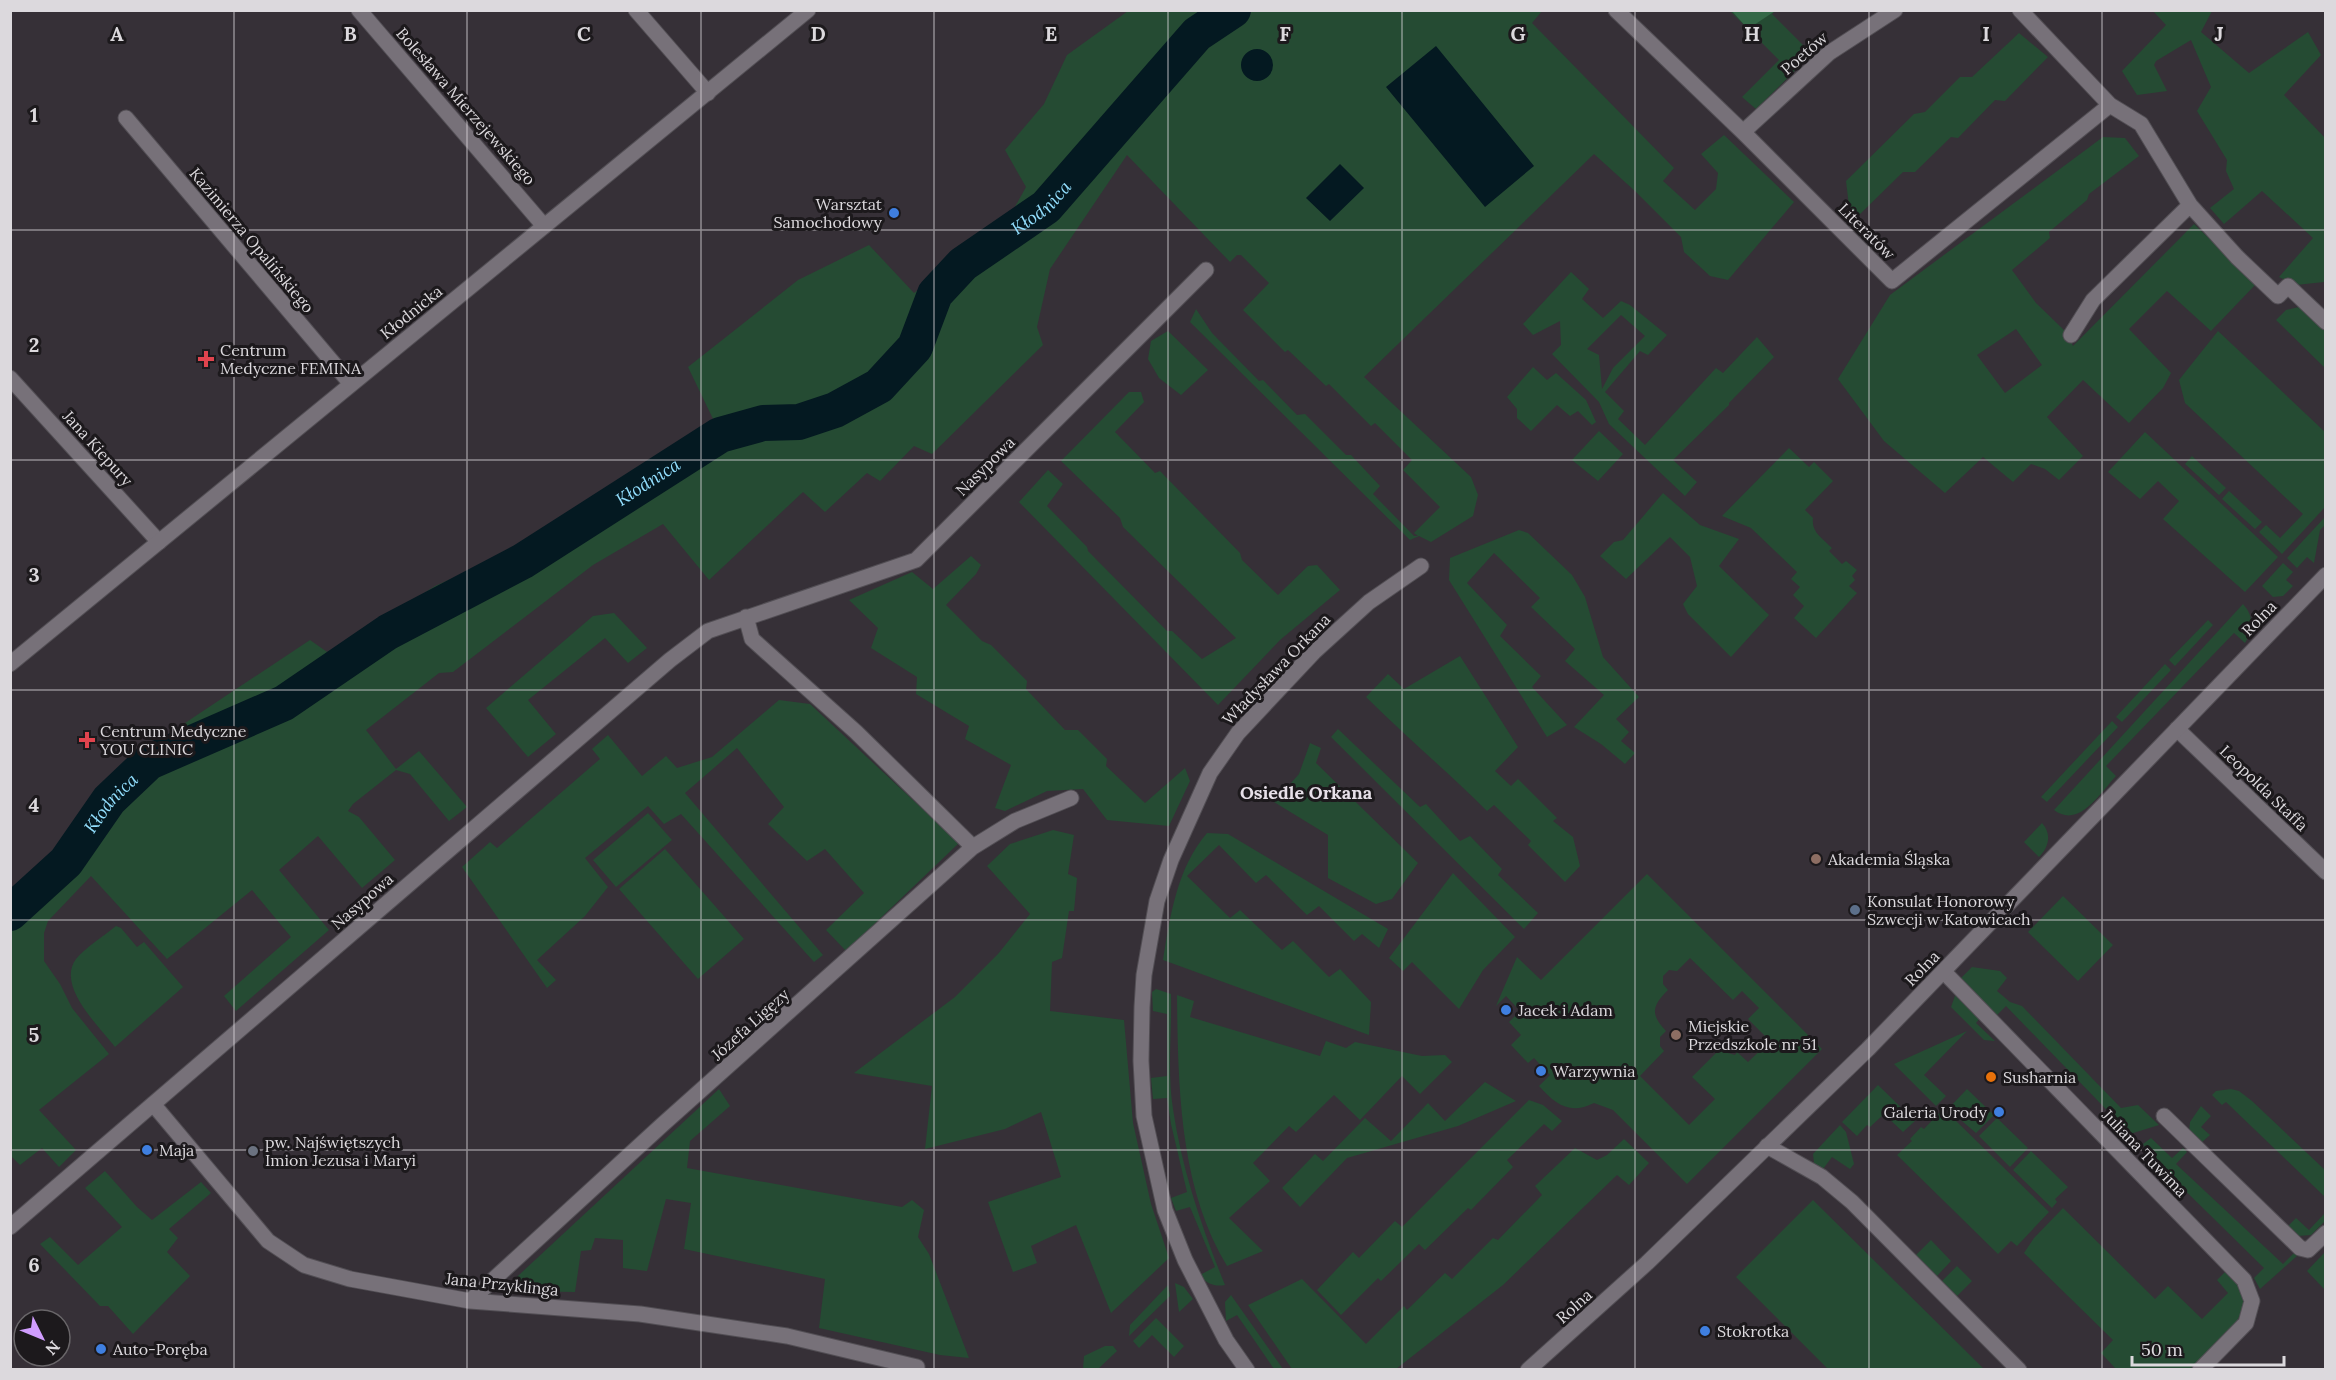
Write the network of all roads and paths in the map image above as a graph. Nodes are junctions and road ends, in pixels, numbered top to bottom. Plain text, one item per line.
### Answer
1 (359, 10) edge
2 (636, 10) edge
3 (808, 10) edge
4 (1616, 10) edge
5 (1895, 10) edge
6 (2020, 10) edge
7 (708, 93) junction
8 (2110, 105) junction
9 (126, 118) dead end
10 (1743, 132) junction
11 (2190, 205) junction
12 (544, 226) junction
13 (1206, 270) dead end
14 (2325, 322) edge
15 (2071, 335) dead end
16 (10, 378) edge
17 (351, 384) junction
18 (159, 542) junction
19 (1421, 566) dead end
20 (2325, 575) edge
21 (746, 617) junction
22 (11, 663) edge
23 (2177, 729) junction
24 (1071, 798) dead end
25 (973, 847) junction
26 (2325, 872) edge
27 (1944, 972) junction
28 (153, 1104) junction
29 (2164, 1116) dead end
30 (1767, 1146) junction
31 (10, 1227) edge
32 (2325, 1233) edge
33 (470, 1301) junction
34 (917, 1366) dead end
35 (1530, 1369) edge
36 (1246, 1370) edge
37 (2019, 1370) edge
38 (2200, 1370) edge

1 - 12 street, Bolesława Mierzejewskiego
2 - 7 street
3 - 7 street, Kłodnicka
4 - 10 street, Literatów
5 - 10 street, Poetów
6 - 8 street
7 - 12 street, Kłodnicka
8 - 10 street, Literatów
8 - 11 street
9 - 17 street, Kazimierza Opalińskiego
11 - 14 street
11 - 15 street
12 - 17 street, Kłodnicka
13 - 21 street, Nasypowa
16 - 18 street, Jana Kiepury
17 - 18 street, Kłodnicka
18 - 22 street, Kłodnicka
19 - 36 street, Władysława Orkana
20 - 23 street, Rolna
21 - 25 street
21 - 28 street, Nasypowa
23 - 26 street, Leopolda Staffa
23 - 27 street, Rolna
24 - 25 street, Józefa Ligęzy
25 - 33 street, Józefa Ligęzy
27 - 30 street, Rolna
27 - 38 street, Juliana Tuwima
28 - 31 street, Nasypowa
28 - 33 street, Jana Przyklinga
29 - 32 street
30 - 35 street, Rolna
30 - 37 street
33 - 34 street, Jana Przyklinga

